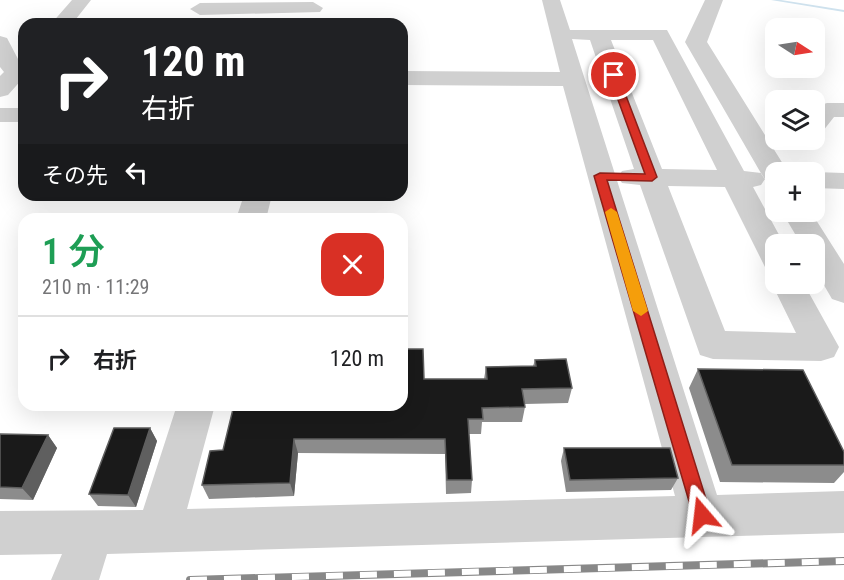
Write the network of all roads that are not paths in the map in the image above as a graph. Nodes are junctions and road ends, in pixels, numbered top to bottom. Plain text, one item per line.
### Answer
1 (82, 0) edge
2 (551, 0) edge
3 (714, 0) edge
4 (230, 4) edge
5 (200, 9) dead end
6 (312, 11) edge
7 (66, 18) edge
8 (561, 34) junction
9 (598, 34) junction
10 (5, 35) edge
11 (18, 67) edge
12 (18, 70) edge
13 (408, 78) edge
14 (572, 79) junction
15 (0, 90) edge
16 (844, 110) edge
17 (825, 112) edge
18 (0, 115) edge
19 (18, 115) edge
20 (748, 130) junction
21 (765, 130) edge
22 (768, 162) edge
23 (600, 176) junction
24 (652, 177) junction
25 (734, 179) junction
26 (765, 180) edge
27 (825, 180) edge
28 (844, 181) edge
29 (803, 222) edge
30 (765, 238) edge
31 (844, 291) edge
32 (793, 294) edge
33 (194, 411) edge
34 (844, 512) edge
35 (702, 515) junction
36 (93, 531) junction
37 (158, 532) junction
38 (0, 533) edge
39 (75, 580) edge

1 - 7 street
2 - 8 street
3 - 20 street
4 - 5 street
4 - 6 street
8 - 9 street
8 - 14 street
9 - 24 street
9 - 25 street
10 - 11 street
12 - 15 street
13 - 14 street
14 - 23 street
16 - 17 street
18 - 19 street
20 - 21 street
20 - 22 street
23 - 24 street
23 - 35 street
24 - 25 street
24 - 32 street
25 - 26 street
25 - 30 street
27 - 28 street
29 - 31 street
33 - 37 street
34 - 35 street
35 - 37 street
36 - 37 street
36 - 38 street
36 - 39 street

